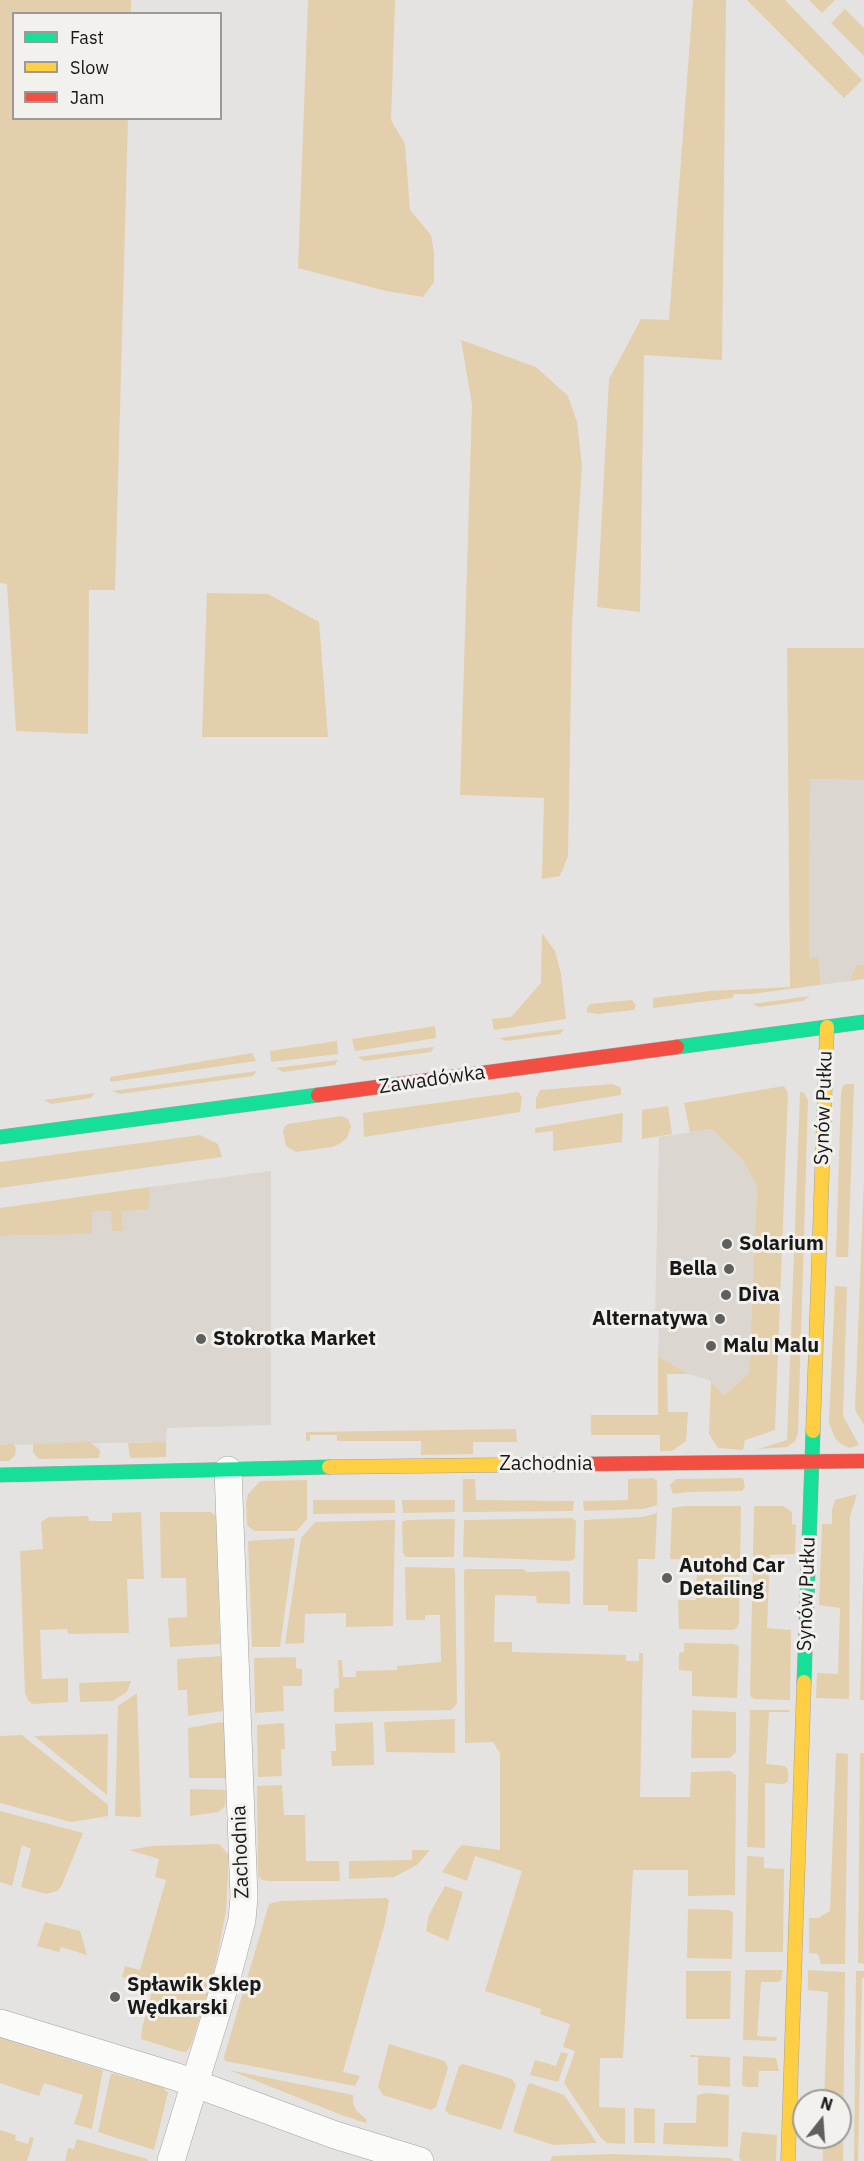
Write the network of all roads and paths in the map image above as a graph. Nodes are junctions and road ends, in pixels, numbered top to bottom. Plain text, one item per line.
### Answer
1 (864, 1022) edge
2 (827, 1027) junction
3 (0, 1137) edge
4 (811, 1461) junction
5 (864, 1461) edge
6 (228, 1470) junction
7 (0, 1475) edge
8 (0, 2023) edge
9 (194, 2082) junction
10 (171, 2161) edge
11 (420, 2161) edge
12 (788, 2161) edge

1 - 2 street, Zawadówka
2 - 3 street, Zawadówka
2 - 4 street, Synów Pułku
4 - 5 street, Zachodnia
4 - 6 street, Zachodnia
4 - 12 street, Synów Pułku
6 - 7 street, Zachodnia
6 - 9 street, Zachodnia
8 - 9 street
9 - 10 street, Zachodnia
9 - 11 street

